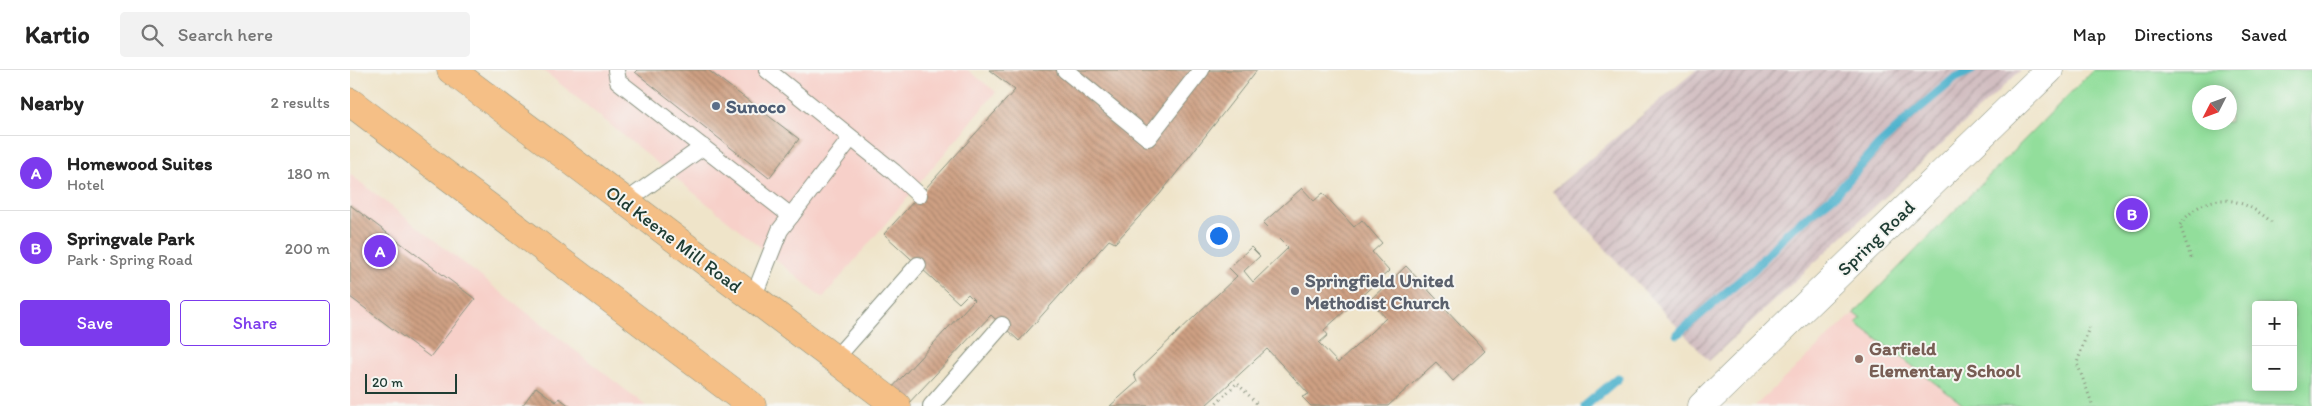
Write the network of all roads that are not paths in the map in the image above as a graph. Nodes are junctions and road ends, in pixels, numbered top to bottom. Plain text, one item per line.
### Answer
1 (451, 70) edge
2 (616, 70) edge
3 (767, 70) edge
4 (1065, 70) edge
5 (1201, 70) edge
6 (2049, 70) edge
7 (482, 79) edge
8 (350, 102) edge
9 (851, 138) junction
10 (703, 147) junction
11 (919, 195) dead end
12 (625, 202) junction
13 (791, 216) junction
14 (918, 265) dead end
15 (753, 298) junction
16 (1002, 325) dead end
17 (685, 355) junction
18 (834, 359) junction
19 (720, 406) edge
20 (752, 406) edge
21 (897, 406) edge
22 (931, 406) edge
23 (1702, 406) edge

1 - 7 main road, Old Keene Mill Road
2 - 10 lane
3 - 9 lane
4 - 5 lane
6 - 23 street, Spring Road
7 - 12 main road, Old Keene Mill Road
8 - 17 main road
9 - 11 lane
9 - 13 lane
10 - 12 lane
10 - 13 lane
12 - 15 main road, Old Keene Mill Road
13 - 15 lane
14 - 18 lane
15 - 18 main road, Old Keene Mill Road
16 - 22 lane
17 - 19 main road
17 - 20 main road
18 - 21 main road, Old Keene Mill Road

